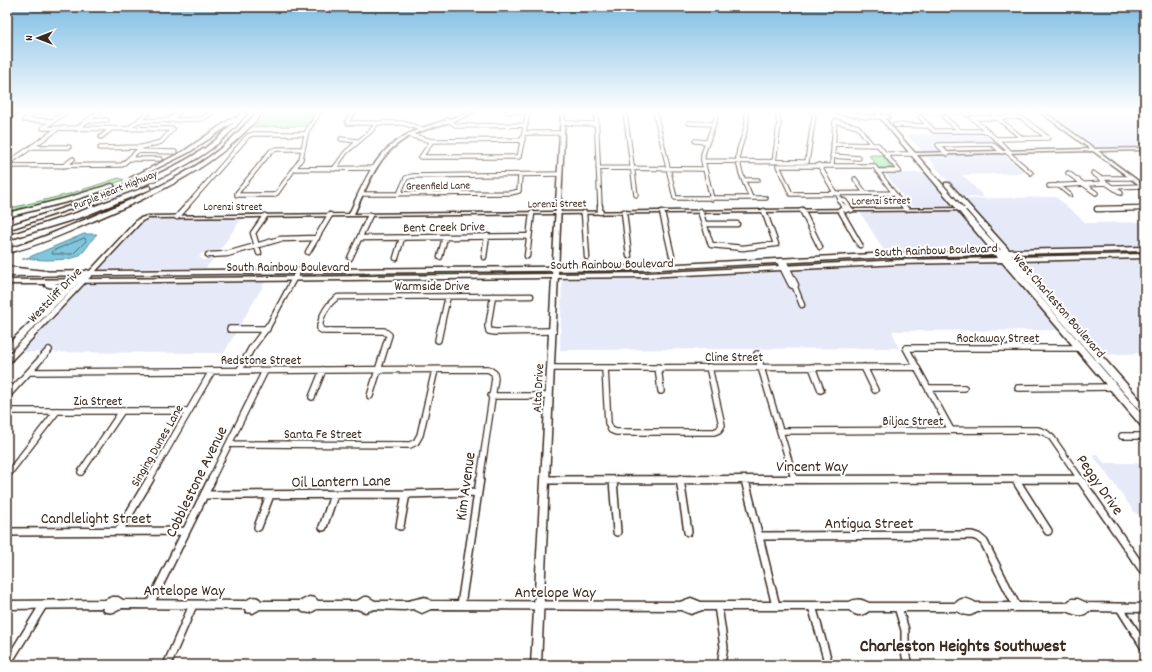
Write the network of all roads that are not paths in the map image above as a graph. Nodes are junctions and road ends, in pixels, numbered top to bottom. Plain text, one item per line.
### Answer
1 (36, 143) edge
2 (156, 143) edge
3 (199, 143) edge
4 (207, 143) edge
5 (215, 143) edge
6 (221, 143) edge
7 (224, 143) edge
8 (231, 143) edge
9 (243, 143) edge
10 (305, 143) edge
11 (355, 143) edge
12 (396, 143) edge
13 (430, 143) edge
14 (523, 143) edge
15 (561, 143) edge
16 (597, 143) edge
17 (629, 143) edge
18 (663, 143) edge
19 (705, 143) edge
20 (741, 143) edge
21 (776, 143) edge
22 (810, 143) edge
23 (908, 143) edge
24 (909, 143) edge
25 (1000, 143) edge
26 (1085, 143) edge
27 (833, 144) joint
28 (872, 144) joint
29 (31, 147) junction
30 (69, 147) dead end
31 (142, 147) junction
32 (100, 148) dead end
33 (304, 149) junction
34 (1145, 149) edge
35 (1094, 150) junction
36 (137, 151) junction
37 (176, 152) dead end
38 (1002, 152) junction
39 (1009, 152) junction
40 (886, 154) junction
41 (917, 154) junction
42 (947, 154) junction
43 (832, 156) junction
44 (859, 158) dead end
45 (73, 159) dead end
46 (130, 159) junction
47 (160, 159) dead end
48 (702, 162) junction
49 (738, 162) junction
50 (774, 162) junction
51 (7, 165) edge
52 (819, 165) junction
53 (832, 165) junction
54 (64, 166) junction
55 (374, 168) junction
56 (598, 168) junction
57 (293, 169) junction
58 (334, 169) junction
59 (633, 169) junction
60 (668, 169) junction
61 (704, 169) junction
62 (878, 171) junction
63 (1031, 173) dead end
64 (1068, 173) dead end
65 (1093, 173) dead end
66 (560, 174) junction
67 (520, 175) junction
68 (1100, 178) junction
69 (1131, 178) junction
70 (745, 180) junction
71 (758, 180) dead end
72 (855, 180) dead end
73 (1083, 183) junction
74 (1106, 183) junction
75 (1049, 186) dead end
76 (1058, 186) junction
77 (1113, 187) junction
78 (1144, 187) edge
79 (115, 191) junction
80 (126, 192) junction
81 (836, 193) junction
82 (865, 193) junction
83 (894, 193) junction
84 (1121, 193) dead end
85 (361, 194) junction
86 (399, 194) junction
87 (1096, 194) dead end
88 (1070, 195) dead end
89 (636, 196) dead end
90 (751, 198) junction
91 (766, 198) dead end
92 (712, 199) junction
93 (1145, 208) edge
94 (906, 209) junction
95 (961, 209) junction
96 (969, 209) junction
97 (1097, 209) dead end
98 (802, 210) junction
99 (840, 210) junction
100 (849, 210) junction
101 (764, 211) junction
102 (600, 212) junction
103 (624, 212) junction
104 (662, 212) junction
105 (700, 212) junction
106 (532, 213) junction
107 (558, 213) junction
108 (584, 213) junction
109 (7, 215) edge
110 (330, 215) junction
111 (351, 215) junction
112 (370, 215) junction
113 (265, 216) junction
114 (146, 217) joint
115 (177, 217) junction
116 (7, 219) edge
117 (704, 224) junction
118 (737, 224) dead end
119 (7, 228) edge
120 (7, 234) edge
121 (487, 236) junction
122 (530, 236) junction
123 (445, 237) junction
124 (318, 238) junction
125 (360, 238) junction
126 (402, 238) junction
127 (7, 239) edge
128 (44, 240) junction
129 (257, 245) junction
130 (860, 245) dead end
131 (820, 247) dead end
132 (1145, 249) edge
133 (1110, 250) junction
134 (7, 251) edge
135 (308, 252) dead end
136 (998, 252) junction
137 (1145, 252) edge
138 (259, 253) dead end
139 (933, 254) junction
140 (208, 255) dead end
141 (892, 255) junction
142 (527, 256) dead end
143 (629, 256) dead end
144 (672, 256) dead end
145 (1006, 256) junction
146 (1116, 256) junction
147 (1145, 256) edge
148 (440, 257) dead end
149 (484, 257) dead end
150 (587, 257) dead end
151 (1077, 257) junction
152 (7, 258) edge
153 (350, 258) dead end
154 (396, 258) dead end
155 (1013, 259) junction
156 (765, 262) junction
157 (901, 262) junction
158 (850, 264) junction
159 (784, 265) junction
160 (7, 269) edge
161 (298, 271) junction
162 (89, 272) junction
163 (228, 272) junction
164 (46, 273) junction
165 (556, 273) junction
166 (7, 274) edge
167 (670, 274) junction
168 (294, 278) junction
169 (184, 279) junction
170 (80, 280) junction
171 (7, 282) edge
172 (35, 282) junction
173 (448, 296) junction
174 (493, 296) junction
175 (531, 296) dead end
176 (802, 305) dead end
177 (48, 308) junction
178 (45, 321) junction
179 (28, 327) junction
180 (230, 329) dead end
181 (267, 329) junction
182 (553, 331) junction
183 (438, 340) dead end
184 (1080, 348) junction
185 (1090, 348) junction
186 (7, 349) edge
187 (48, 350) dead end
188 (757, 354) dead end
189 (7, 360) edge
190 (658, 367) junction
191 (709, 367) junction
192 (760, 367) junction
193 (812, 367) junction
194 (864, 367) junction
195 (916, 367) junction
196 (551, 368) junction
197 (605, 368) junction
198 (323, 370) junction
199 (379, 370) junction
200 (434, 370) junction
201 (212, 371) junction
202 (239, 371) junction
203 (265, 371) junction
204 (492, 371) joint
205 (30, 372) junction
206 (1114, 387) junction
207 (928, 388) junction
208 (964, 388) dead end
209 (1018, 388) dead end
210 (821, 390) dead end
211 (875, 390) dead end
212 (661, 391) dead end
213 (7, 396) edge
214 (370, 396) dead end
215 (491, 396) junction
216 (550, 396) junction
217 (312, 397) dead end
218 (57, 411) junction
219 (122, 411) junction
220 (189, 411) junction
221 (1145, 411) edge
222 (7, 412) edge
223 (1145, 424) edge
224 (951, 430) junction
225 (780, 431) junction
226 (1046, 433) joint
227 (1122, 436) dead end
228 (1145, 436) edge
229 (229, 444) junction
230 (81, 472) dead end
231 (8, 473) dead end
232 (794, 478) junction
233 (1015, 478) junction
234 (680, 479) junction
235 (1080, 479) junction
236 (545, 480) junction
237 (613, 480) junction
238 (745, 480) junction
239 (478, 492) junction
240 (406, 494) junction
241 (204, 495) junction
242 (270, 495) junction
243 (334, 495) junction
244 (400, 526) dead end
245 (258, 527) dead end
246 (323, 527) dead end
247 (119, 531) junction
248 (186, 531) junction
249 (1048, 531) dead end
250 (7, 532) edge
251 (617, 532) dead end
252 (688, 532) dead end
253 (759, 536) junction
254 (1145, 573) edge
255 (7, 603) edge
256 (44, 604) junction
257 (150, 604) junction
258 (193, 604) junction
259 (461, 605) junction
260 (539, 606) junction
261 (718, 606) junction
262 (776, 606) junction
263 (812, 606) junction
264 (898, 607) junction
265 (1017, 607) junction
266 (1120, 608) junction
267 (1145, 608) edge
268 (1145, 648) edge
269 (722, 658) dead end
270 (7, 664) edge
271 (167, 665) edge
272 (536, 665) edge
273 (829, 665) edge
274 (908, 665) edge

1 - 29 street
2 - 31 street
3 - 109 highway
4 - 79 highway, Purple Heart Highway
5 - 80 highway
6 - 80 highway
7 - 127 highway, Purple Heart Highway
8 - 128 highway
9 - 115 street
10 - 33 street
11 - 58 street
12 - 55 street
13 - 14 street
15 - 66 main road, Alta Drive
16 - 56 street
17 - 59 street
18 - 60 street
19 - 48 street
20 - 49 street
21 - 50 street
22 - 50 street
23 - 41 main road, West Charleston Boulevard
24 - 41 main road, West Charleston Boulevard
25 - 39 street
26 - 35 street
27 - 28 street
27 - 43 street
28 - 40 street
29 - 30 street
29 - 51 street
31 - 32 street
31 - 36 street
33 - 57 street
33 - 57 street
34 - 35 street
35 - 39 street
35 - 69 street
36 - 37 street
36 - 46 street
38 - 39 street
38 - 42 street
38 - 42 street
39 - 63 street
40 - 41 street
40 - 62 street
41 - 42 street
41 - 95 main road, West Charleston Boulevard
41 - 96 main road, West Charleston Boulevard
43 - 44 street
43 - 53 street
45 - 54 street
46 - 47 street
46 - 54 street
48 - 49 street
48 - 61 street
49 - 50 street
49 - 70 street
51 - 54 street
52 - 53 street
52 - 81 street
52 - 81 street
53 - 62 street
55 - 58 street
55 - 85 street
56 - 59 street
56 - 102 street
57 - 58 street
59 - 60 street
59 - 89 street
60 - 61 street
60 - 92 street
61 - 92 street
62 - 83 street
64 - 73 street
65 - 68 street
66 - 67 street
66 - 107 main road, Alta Drive
67 - 86 street
67 - 86 street, Greenfield Lane
68 - 69 street
68 - 74 street
69 - 78 street
70 - 71 street
70 - 90 street
72 - 82 street
73 - 74 street
73 - 76 street
73 - 87 street
74 - 77 street
75 - 76 street
76 - 88 street
77 - 78 street
77 - 84 street
79 - 116 highway
79 - 119 highway, Purple Heart Highway
80 - 120 highway
81 - 82 street
81 - 100 street
82 - 83 street
83 - 94 street
85 - 86 street, Greenfield Lane
85 - 111 street
90 - 91 street
90 - 92 street
93 - 97 street
94 - 95 street, Lorenzi Street
94 - 100 street, Lorenzi Street
95 - 96 street, Lorenzi Street
95 - 136 main road, West Charleston Boulevard
96 - 145 main road, West Charleston Boulevard
98 - 99 street, Lorenzi Street
98 - 101 street, Lorenzi Street
98 - 131 street
99 - 100 street, Lorenzi Street
99 - 130 street
101 - 105 street, Lorenzi Street
101 - 117 street
102 - 103 street, Lorenzi Street
102 - 108 street, Lorenzi Street
103 - 104 street, Lorenzi Street
103 - 143 street
104 - 105 street, Lorenzi Street
104 - 144 street
105 - 117 street
106 - 107 street, Lorenzi Street
106 - 112 street, Lorenzi Street
106 - 122 street
107 - 108 street, Lorenzi Street
107 - 165 main road, Alta Drive
108 - 150 street
110 - 111 street, Lorenzi Street
110 - 113 street, Lorenzi Street
110 - 124 street
111 - 112 street, Lorenzi Street
112 - 125 street
113 - 115 street, Lorenzi Street
113 - 129 street
114 - 115 street, Lorenzi Street
114 - 162 street, Westcliff Drive
117 - 118 street
121 - 122 street, Bent Creek Drive
121 - 123 street, Bent Creek Drive
121 - 149 street
122 - 142 street
123 - 126 street, Bent Creek Drive
123 - 148 street
124 - 129 street
124 - 135 street
125 - 126 street, Bent Creek Drive
125 - 153 street
126 - 154 street
128 - 134 highway
128 - 152 highway
129 - 138 street
129 - 140 street
132 - 133 main road, South Rainbow Boulevard
133 - 145 main road, South Rainbow Boulevard
133 - 151 main road
136 - 139 main road, South Rainbow Boulevard
136 - 145 main road, West Charleston Boulevard
137 - 146 main road
139 - 141 main road, South Rainbow Boulevard
139 - 157 main road
141 - 158 main road
141 - 159 main road, South Rainbow Boulevard
145 - 155 main road, South Rainbow Boulevard
145 - 157 main road, South Rainbow Boulevard
145 - 184 main road, West Charleston Boulevard
146 - 147 main road, South Rainbow Boulevard
146 - 151 main road, South Rainbow Boulevard
151 - 155 main road, South Rainbow Boulevard
155 - 185 main road, West Charleston Boulevard
156 - 159 main road, South Rainbow Boulevard
156 - 165 main road, South Rainbow Boulevard
156 - 167 main road
157 - 158 main road, South Rainbow Boulevard
158 - 159 main road, South Rainbow Boulevard
159 - 167 main road, South Rainbow Boulevard
159 - 176 street
160 - 164 highway
161 - 163 main road, South Rainbow Boulevard
161 - 165 main road, South Rainbow Boulevard
161 - 168 street
162 - 163 main road, South Rainbow Boulevard
162 - 164 main road, South Rainbow Boulevard
162 - 170 main road, Westcliff Drive
163 - 169 main road
164 - 166 main road, South Rainbow Boulevard
165 - 167 main road, South Rainbow Boulevard
165 - 168 main road, South Rainbow Boulevard
165 - 182 main road, Alta Drive
168 - 169 main road, South Rainbow Boulevard
168 - 181 street
169 - 170 main road, South Rainbow Boulevard
170 - 172 main road, South Rainbow Boulevard
170 - 177 main road, Westcliff Drive
170 - 178 main road, Westcliff Drive
171 - 172 main road
172 - 177 main road
173 - 174 street, Warmside Drive
173 - 183 street
173 - 199 street, Warmside Drive
174 - 175 street, Warmside Drive
174 - 182 street
177 - 179 main road, Westcliff Drive
178 - 179 main road
178 - 189 main road, Westcliff Drive
179 - 186 main road, Westcliff Drive
180 - 181 street
181 - 202 street
182 - 196 main road, Alta Drive
184 - 185 street, Rockaway Street
184 - 195 street, Rockaway Street
184 - 206 main road, West Charleston Boulevard
185 - 221 main road, West Charleston Boulevard
187 - 205 street
188 - 192 street
190 - 191 street, Cline Street
190 - 197 street, Cline Street
190 - 212 street
191 - 192 street, Cline Street
191 - 197 street
192 - 193 street, Cline Street
192 - 225 street
193 - 194 street, Cline Street
193 - 210 street
194 - 195 street, Cline Street
194 - 211 street
195 - 207 street
196 - 197 street, Cline Street
196 - 216 main road, Alta Drive
198 - 199 street, Redstone Street
198 - 203 street, Redstone Street
198 - 217 street
199 - 200 street, Redstone Street
199 - 214 street
200 - 204 street, Redstone Street
200 - 229 street, Santa Fe Street
201 - 202 street, Redstone Street
201 - 205 street, Redstone Street
201 - 220 street, Singing Dunes Lane
202 - 203 street, Redstone Street
203 - 229 street, Cobblestone Avenue
204 - 215 street, Kim Avenue
205 - 213 street
206 - 209 street
206 - 223 main road, West Charleston Boulevard
207 - 208 street
207 - 224 street
215 - 216 street
215 - 239 street, Kim Avenue
216 - 236 main road, Alta Drive
218 - 219 street, Zia Street
218 - 222 street, Zia Street
218 - 231 street
219 - 220 street, Zia Street
219 - 230 street
220 - 247 street, Singing Dunes Lane
224 - 225 street, Biljac Street
224 - 226 street, Biljac Street
225 - 232 street
226 - 235 street, Peggy Drive
227 - 228 street
229 - 241 street, Cobblestone Avenue
232 - 233 street, Vincent Way
232 - 238 street, Vincent Way
233 - 235 street, Vincent Way
233 - 249 street
234 - 237 street, Vincent Way
234 - 238 street, Vincent Way
234 - 252 street
235 - 254 street, Peggy Drive
236 - 237 street, Vincent Way
236 - 260 main road, Alta Drive
237 - 251 street
238 - 253 street
239 - 240 street, Oil Lantern Lane
239 - 259 street, Kim Avenue
240 - 243 street, Oil Lantern Lane
240 - 244 street
241 - 242 street, Oil Lantern Lane
241 - 248 street, Cobblestone Avenue
242 - 243 street, Oil Lantern Lane
242 - 245 street
243 - 246 street
247 - 248 street, Candlelight Street
247 - 250 street, Candlelight Street
248 - 257 street, Cobblestone Avenue
253 - 262 street
253 - 265 street, Antigua Street
255 - 256 street, Antelope Way
256 - 257 street, Antelope Way
256 - 270 street
257 - 258 street, Antelope Way
258 - 259 street, Antelope Way
258 - 271 street
259 - 260 street, Antelope Way
260 - 261 street, Antelope Way
260 - 272 main road, Alta Drive
261 - 262 street, Antelope Way
261 - 269 street
262 - 263 street, Antelope Way
263 - 264 street, Antelope Way
263 - 273 street
264 - 265 street, Antelope Way
264 - 274 street
265 - 266 street, Antelope Way
266 - 267 street, Antelope Way
266 - 268 street

